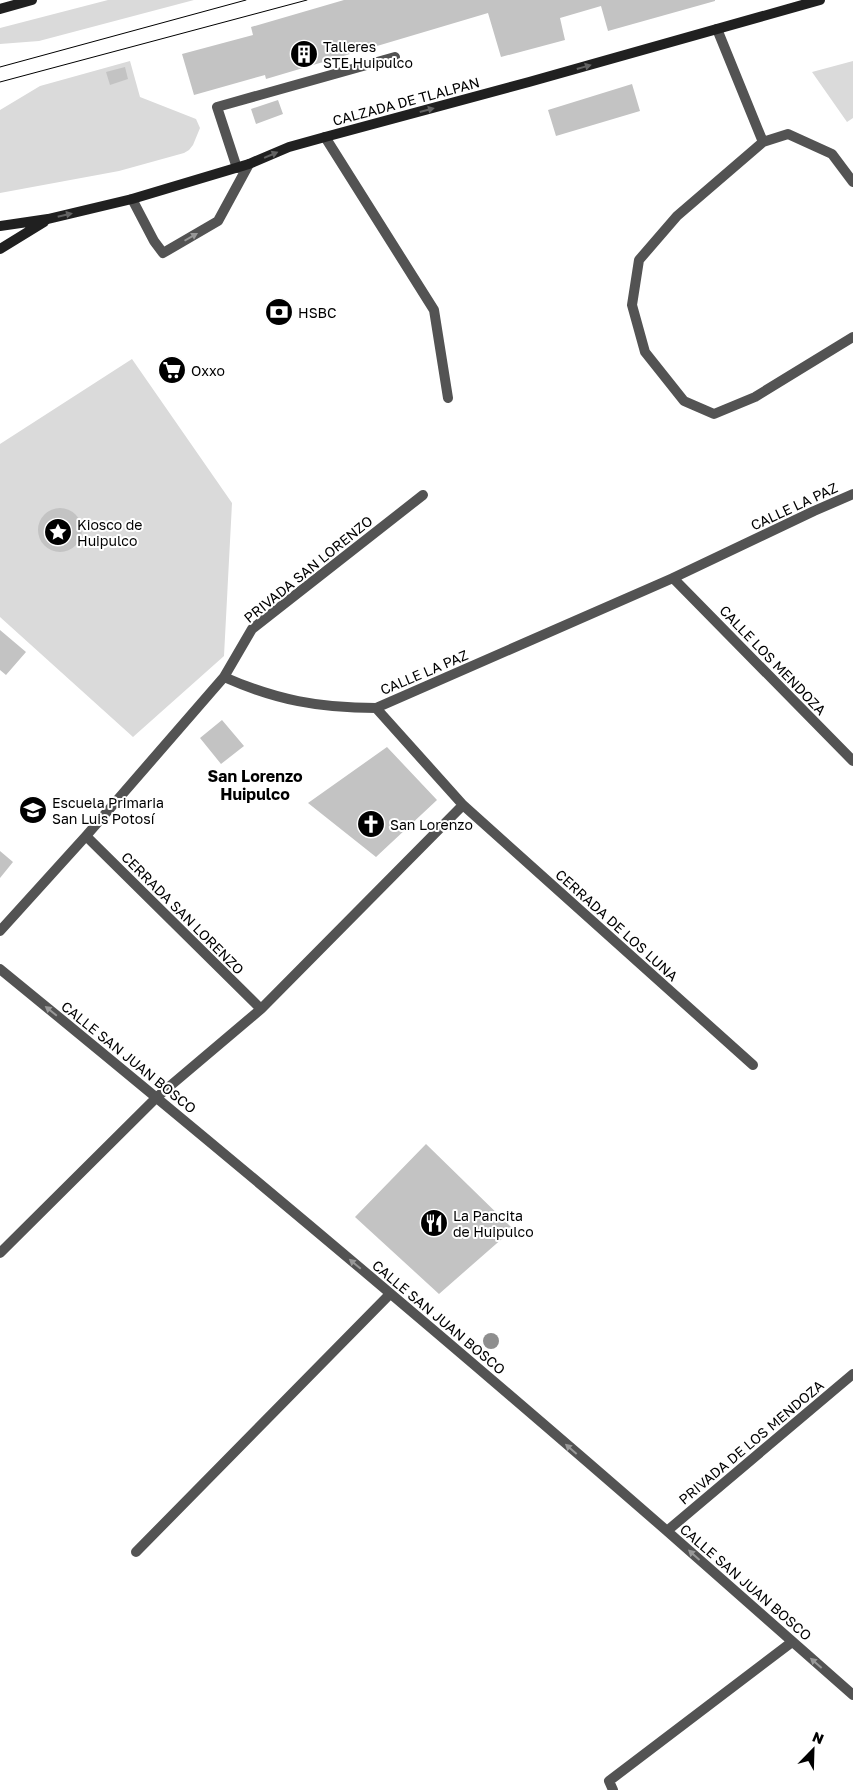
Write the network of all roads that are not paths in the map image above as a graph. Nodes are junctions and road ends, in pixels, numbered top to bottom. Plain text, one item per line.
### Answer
1 (32, 0) edge
2 (820, 0) edge
3 (0, 9) edge
4 (717, 29) junction
5 (395, 57) dead end
6 (325, 137) junction
7 (763, 142) junction
8 (250, 164) junction
9 (237, 168) junction
10 (853, 182) edge
11 (132, 199) junction
12 (48, 219) junction
13 (0, 226) edge
14 (0, 249) edge
15 (853, 337) edge
16 (448, 398) dead end
17 (853, 494) edge
18 (423, 495) dead end
19 (673, 578) junction
20 (224, 677) junction
21 (376, 708) junction
22 (853, 762) edge
23 (463, 805) junction
24 (86, 836) junction
25 (0, 931) edge
26 (0, 969) edge
27 (261, 1009) junction
28 (753, 1064) dead end
29 (157, 1097) junction
30 (0, 1253) edge
31 (390, 1294) junction
32 (853, 1374) edge
33 (667, 1531) junction
34 (136, 1552) dead end
35 (792, 1642) junction
36 (853, 1695) edge
37 (613, 1790) edge

1 - 3 main road
2 - 4 main road, CALZADA DE TLALPAN
6 -> 4 main road, CALZADA DE TLALPAN
4 - 7 street
5 - 9 street
8 -> 6 main road, CALZADA DE TLALPAN
6 - 16 street
7 - 10 street
7 - 15 street
8 - 9 main road, CALZADA DE TLALPAN
11 -> 8 street
9 - 11 main road, CALZADA DE TLALPAN
12 -> 11 main road, CALZADA DE TLALPAN
12 - 13 main road, CALZADA DE TLALPAN
12 - 14 main road
17 - 19 street, CALLE LA PAZ
18 - 20 street, PRIVADA SAN LORENZO
19 - 21 street, CALLE LA PAZ
19 - 22 street, CALLE LOS MENDOZA
20 - 21 street, CALLE LA PAZ
20 - 24 street
21 - 23 street, CERRADA DE LOS LUNA
23 - 27 street
23 - 28 street, CERRADA DE LOS LUNA
24 - 25 street
24 - 27 street, CERRADA SAN LORENZO
29 -> 26 street, CALLE SAN JUAN BOSCO
27 - 29 street
29 - 30 street
31 -> 29 street, CALLE SAN JUAN BOSCO
33 -> 31 street, CALLE SAN JUAN BOSCO
31 - 34 street
32 - 33 street, PRIVADA DE LOS MENDOZA
35 -> 33 street, CALLE SAN JUAN BOSCO
36 -> 35 street, CALLE SAN JUAN BOSCO
35 - 37 street

